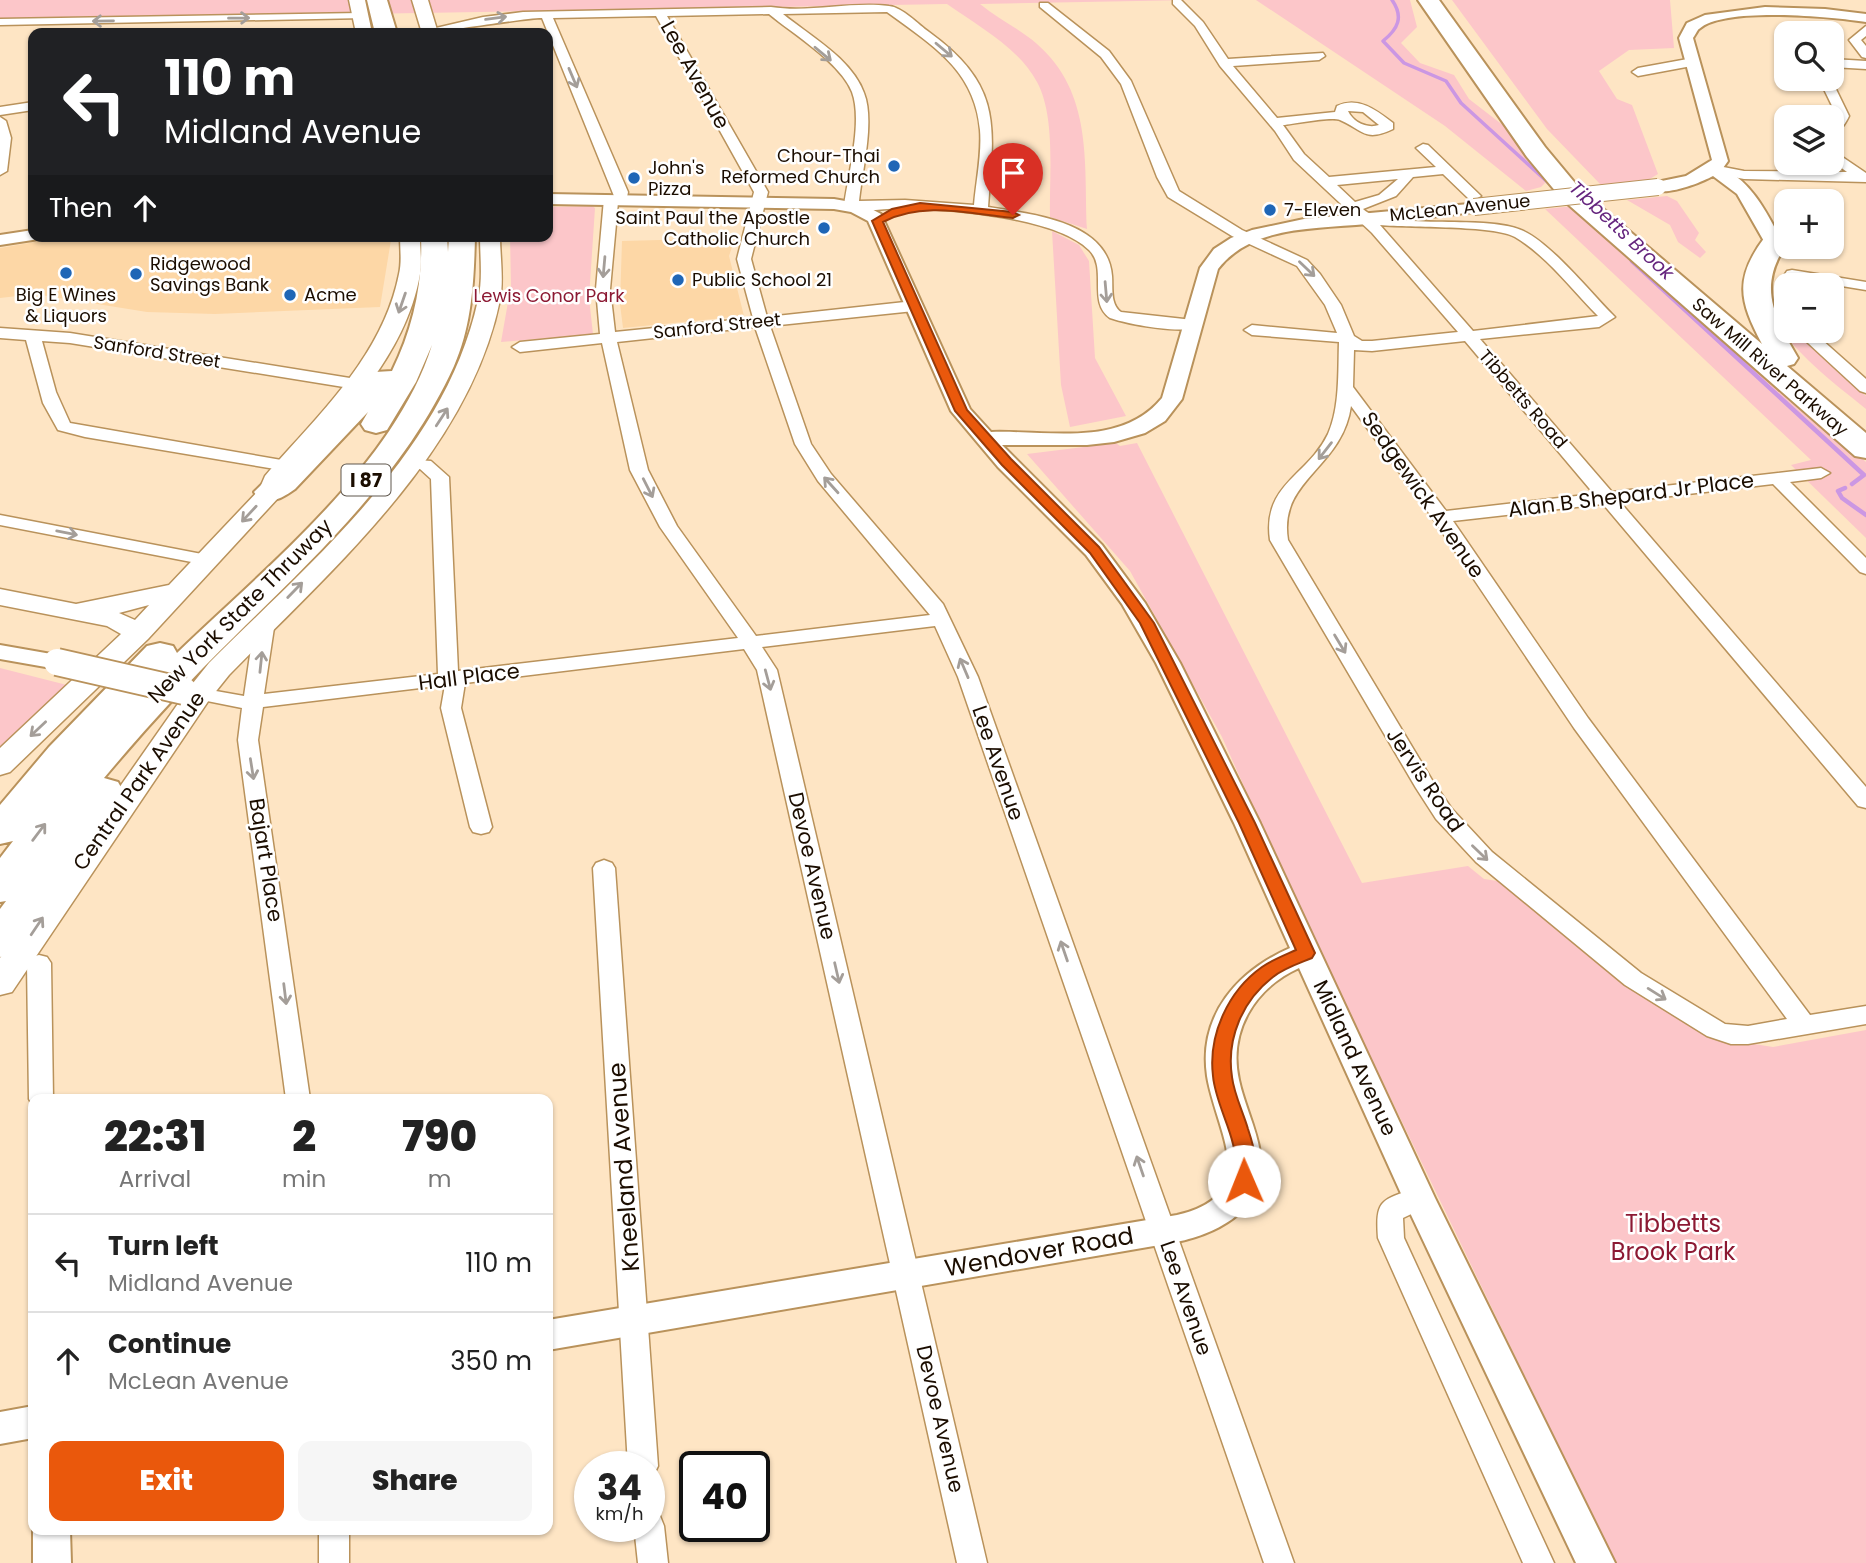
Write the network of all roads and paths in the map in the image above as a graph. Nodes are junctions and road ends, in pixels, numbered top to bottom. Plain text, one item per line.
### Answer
1 (399, 0) edge
2 (1428, 0) edge
3 (1444, 0) edge
4 (1177, 2) dead end
5 (1044, 5) dead end
6 (771, 10) junction
7 (372, 13) edge
8 (660, 13) junction
9 (546, 15) junction
10 (1864, 19) edge
11 (171, 20) junction
12 (55, 22) junction
13 (423, 22) edge
14 (0, 23) edge
15 (51, 28) edge
16 (164, 28) edge
17 (552, 28) edge
18 (553, 32) edge
19 (1866, 54) edge
20 (1319, 56) dead end
21 (1693, 62) junction
22 (1224, 63) junction
23 (1844, 64) edge
24 (1866, 65) edge
25 (1638, 72) dead end
26 (28, 107) edge
27 (0, 111) edge
28 (1342, 115) dead end
29 (0, 121) edge
30 (1275, 122) junction
31 (1423, 148) dead end
32 (1844, 163) edge
33 (1713, 169) junction
34 (1447, 170) junction
35 (0, 171) edge
36 (1408, 174) junction
37 (1864, 179) edge
38 (1323, 182) junction
39 (1658, 187) joint
40 (553, 198) edge
41 (616, 199) junction
42 (1474, 201) junction
43 (760, 202) junction
44 (851, 206) junction
45 (920, 206) junction
46 (981, 211) junction
47 (1357, 213) junction
48 (877, 221) junction
49 (28, 236) edge
50 (1247, 238) junction
51 (0, 240) edge
52 (410, 242) edge
53 (435, 242) edge
54 (472, 242) edge
55 (472, 242) edge
56 (1785, 264) edge
57 (1699, 285) junction
58 (1866, 286) edge
59 (1740, 294) junction
60 (914, 306) junction
61 (761, 321) junction
62 (1193, 325) junction
63 (425, 327) junction
64 (1252, 330) dead end
65 (0, 333) edge
66 (32, 334) junction
67 (1469, 336) junction
68 (608, 337) junction
69 (1347, 338) junction
70 (1816, 343) edge
71 (520, 347) dead end
72 (1784, 358) junction
73 (468, 369) joint
74 (356, 384) junction
75 (1345, 387) junction
76 (1866, 388) edge
77 (1866, 428) edge
78 (986, 439) junction
79 (1866, 449) edge
80 (410, 463) junction
81 (287, 466) junction
82 (1821, 473) dead end
83 (1777, 478) junction
84 (270, 492) junction
85 (1608, 497) junction
86 (1441, 517) junction
87 (0, 520) edge
88 (207, 560) junction
89 (1866, 568) edge
90 (180, 590) junction
91 (0, 597) edge
92 (72, 610) junction
93 (942, 619) junction
94 (265, 621) junction
95 (138, 633) junction
96 (752, 643) junction
97 (0, 652) edge
98 (452, 679) junction
99 (192, 692) junction
100 (254, 702) junction
101 (0, 765) edge
102 (1866, 801) edge
103 (481, 827) dead end
104 (0, 831) edge
105 (604, 868) dead end
106 (0, 888) edge
107 (0, 942) edge
108 (1306, 953) junction
109 (39, 963) dead end
110 (0, 983) edge
111 (1866, 1015) edge
112 (1804, 1025) junction
113 (41, 1094) edge
114 (297, 1094) edge
115 (1419, 1198) junction
116 (1162, 1230) junction
117 (907, 1274) junction
118 (634, 1320) junction
119 (553, 1334) edge
120 (28, 1423) edge
121 (0, 1428) edge
122 (642, 1451) edge
123 (51, 1535) edge
124 (334, 1535) edge
125 (651, 1542) edge
126 (51, 1563) edge
127 (334, 1563) edge
128 (653, 1563) edge
129 (972, 1563) edge
130 (1279, 1563) edge
131 (1539, 1563) edge
132 (1596, 1563) edge

1 - 13 highway
2 - 79 highway, Saw Mill River Parkway
3 - 57 highway, Saw Mill River Parkway
4 - 22 street, Tibbetts Road
5 - 50 street
6 - 8 street
6 -> 44 street
6 -> 46 street
11 -> 7 street
8 - 9 street
8 - 43 street, Lee Avenue
13 -> 9 street
9 -> 17 street
10 - 19 street
10 - 21 street
11 -> 12 street
11 - 16 street
12 - 14 street
12 - 15 street
18 -> 41 street
20 - 22 street
21 - 25 street
21 - 33 street
22 - 30 street, Tibbetts Road
23 - 24 street
26 - 27 street
28 - 30 street
29 - 35 street
30 - 38 street, Tibbetts Road
31 - 34 street
32 - 37 street
33 - 37 street
33 - 39 street, McLean Avenue
33 - 56 street
34 - 36 street
34 - 42 street
36 - 38 street
36 - 47 street
38 - 47 street, Tibbetts Road
39 - 42 street, McLean Avenue, bridge
40 - 41 street
41 - 43 street
41 -> 68 street, Devoe Avenue
42 - 47 street, McLean Avenue
43 - 44 street
43 - 61 street, Lee Avenue
44 - 45 street
44 - 48 street
45 - 46 street
45 - 48 street
46 -> 62 street
47 - 50 street, McLean Avenue
47 - 67 street, Tibbetts Road
47 - 67 street
48 - 60 street
49 - 51 street
50 - 62 street, McLean Avenue
50 -> 69 street
52 -> 74 main road
53 - 63 highway, New York State Thruway / I 87
54 - 73 highway
106 -> 55 highway, New York State Thruway / I 87
56 - 58 street
56 - 59 highway
57 - 59 highway
57 - 72 highway, Saw Mill River Parkway
59 - 72 highway
60 - 61 street, Sanford Street
60 - 78 street
61 - 68 street, Sanford Street
93 -> 61 street, Lee Avenue
62 - 78 street, McLean Avenue
63 - 84 highway
63 - 104 highway, New York State Thruway / I 87
64 - 69 street
65 - 66 street, Sanford Street
66 - 74 street, Sanford Street
66 - 81 street
67 - 69 street
67 - 85 street, Tibbetts Road
68 - 71 street, Sanford Street
68 -> 96 street, Devoe Avenue
69 - 75 street
70 - 76 street
72 - 77 highway, Saw Mill River Parkway
80 -> 73 main road, Central Park Avenue
74 - 81 main road
75 - 86 street, Sedgewick Avenue
75 -> 112 street, Jervis Road
78 - 108 street, Midland Avenue
94 -> 80 main road, Central Park Avenue
80 - 98 street
81 - 84 main road
82 - 83 street, Alan B Shepard Jr Place
83 - 85 street, Alan B Shepard Jr Place
83 - 89 street
84 -> 88 main road
85 - 86 street, Alan B Shepard Jr Place
85 - 102 street, Tibbetts Road
86 - 112 street, Sedgewick Avenue
87 -> 88 street
88 - 90 main road
90 - 92 main road
90 - 95 main road
91 - 92 main road
92 - 95 main road
93 - 96 street, Hall Place
116 -> 93 street, Lee Avenue
94 - 99 main road, Central Park Avenue
100 -> 94 street, Bajart Place
95 -> 101 main road
96 - 98 street, Hall Place
96 -> 117 street, Devoe Avenue
97 - 99 street, Hall Place, bridge
98 - 100 street, Hall Place
98 - 103 street
99 - 100 street, Hall Place
99 - 107 highway
110 -> 99 main road, Central Park Avenue
100 -> 114 street, Bajart Place
105 - 118 street, Kneeland Avenue
108 - 115 street, Midland Avenue
108 - 116 street, Wendover Road
109 - 113 street
111 - 112 street, Jervis Road
115 - 131 street
115 - 132 street, Midland Avenue
116 - 117 street, Wendover Road
116 - 130 street, Lee Avenue
117 - 118 street, Wendover Road
117 - 129 street, Devoe Avenue
118 - 119 street, Wendover Road
118 - 122 street, Kneeland Avenue
120 - 121 street
123 - 126 street
124 - 127 street
125 - 128 street

